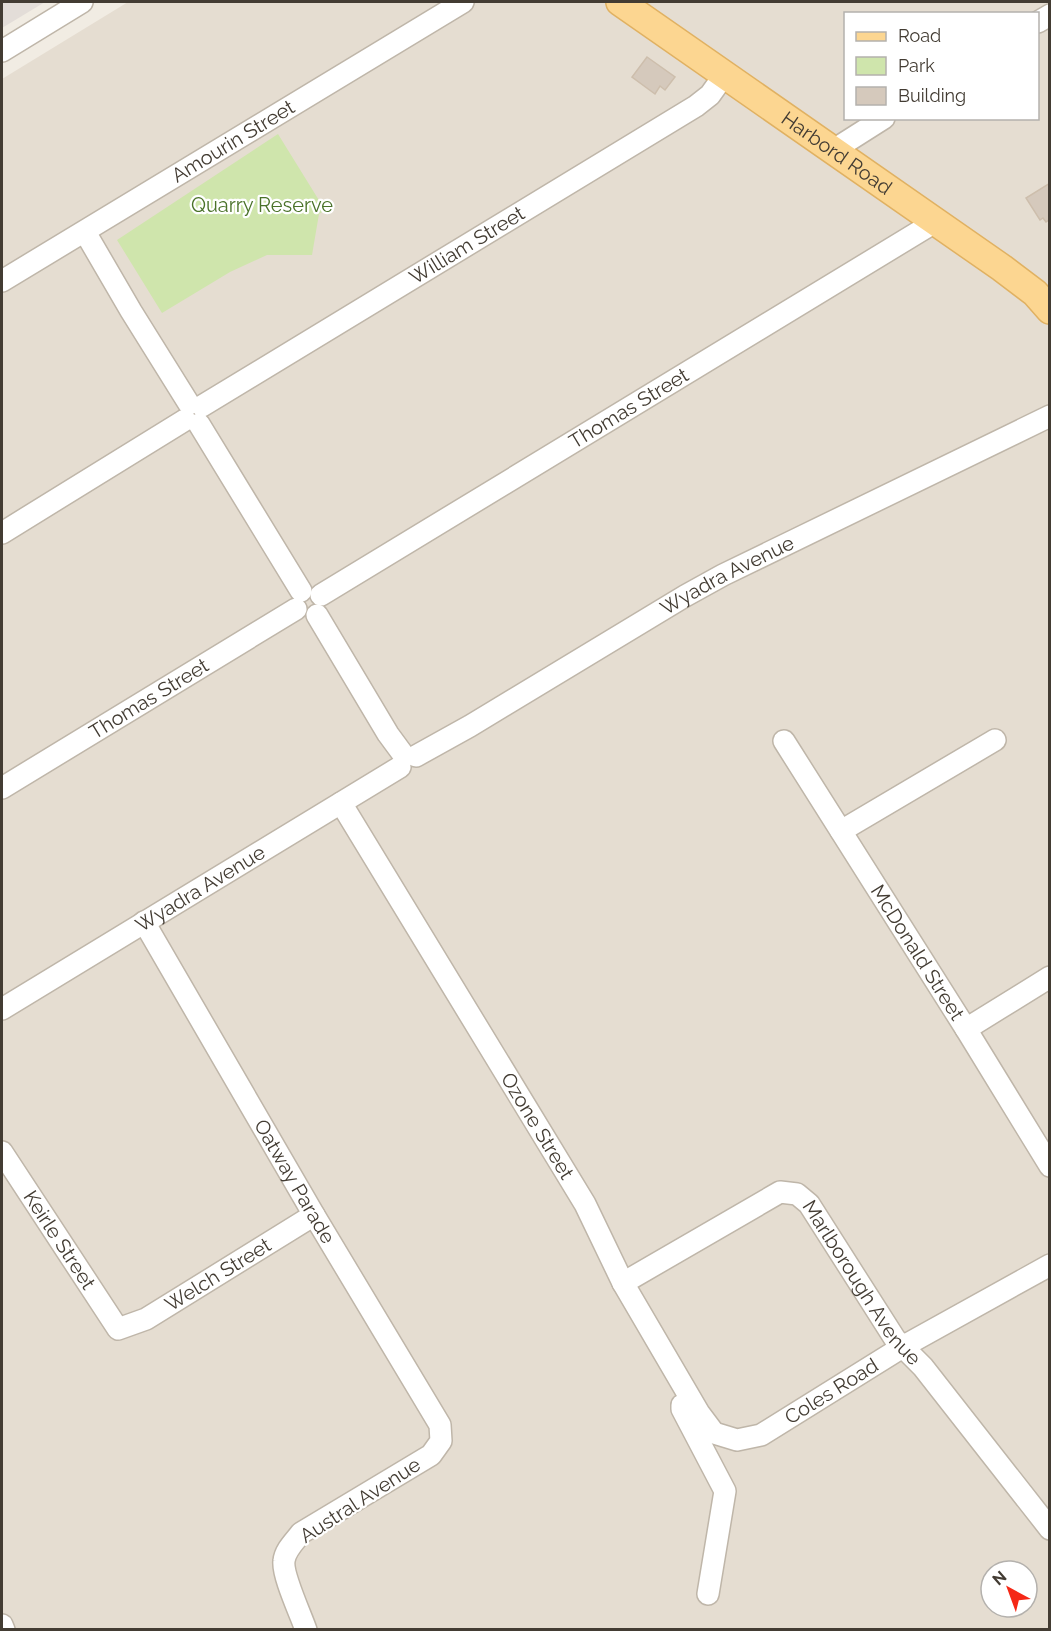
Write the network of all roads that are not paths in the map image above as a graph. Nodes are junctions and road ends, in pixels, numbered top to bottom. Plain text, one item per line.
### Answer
1 (463, 2) edge
2 (620, 2) edge
3 (74, 3) edge
4 (2, 51) edge
5 (725, 74) junction
6 (881, 120) edge
7 (832, 151) junction
8 (935, 222) junction
9 (85, 232) junction
10 (2, 281) edge
11 (1050, 310) edge
12 (194, 414) junction
13 (1050, 416) edge
14 (2, 533) edge
15 (309, 603) junction
16 (995, 740) dead end
17 (784, 741) dead end
18 (406, 758) junction
19 (2, 788) edge
20 (341, 803) junction
21 (841, 831) junction
22 (144, 922) junction
23 (1050, 977) edge
24 (2, 1010) edge
25 (966, 1029) junction
26 (2, 1152) edge
27 (1050, 1166) edge
28 (314, 1215) junction
29 (1050, 1265) edge
30 (623, 1283) junction
31 (118, 1329) joint
32 (904, 1346) junction
33 (683, 1386) junction
34 (737, 1440) joint
35 (441, 1441) joint
36 (1050, 1529) edge
37 (708, 1594) dead end
38 (2, 1625) edge
39 (4, 1629) edge
40 (306, 1629) edge

1 - 9 street, Amourin Street
2 - 5 main road, Harbord Road
3 - 4 street
5 - 7 main road, Harbord Road
5 - 12 street, William Street
6 - 7 street
7 - 8 main road, Harbord Road
8 - 11 main road, Harbord Road
8 - 15 street, Thomas Street
9 - 10 street, Amourin Street
9 - 12 street
12 - 14 street, William Street
12 - 15 street
13 - 18 street, Wyadra Avenue
15 - 18 street
15 - 19 street, Thomas Street
16 - 21 street
17 - 21 street, McDonald Street
18 - 20 street, Wyadra Avenue
20 - 22 street, Wyadra Avenue
20 - 30 street, Ozone Street
21 - 25 street, McDonald Street
22 - 24 street, Wyadra Avenue
22 - 28 street, Oatway Parade
23 - 25 street
25 - 27 street, McDonald Street
26 - 31 street, Keirle Street
28 - 31 street, Welch Street
28 - 35 street, Oatway Parade
29 - 32 street, Coles Road
30 - 32 street, Marlborough Avenue
30 - 33 street, Ozone Street
32 - 34 street, Coles Road
32 - 36 street, Marlborough Avenue
33 - 34 street, Ozone Street
33 - 37 street
35 - 40 street, Austral Avenue
38 - 39 street

